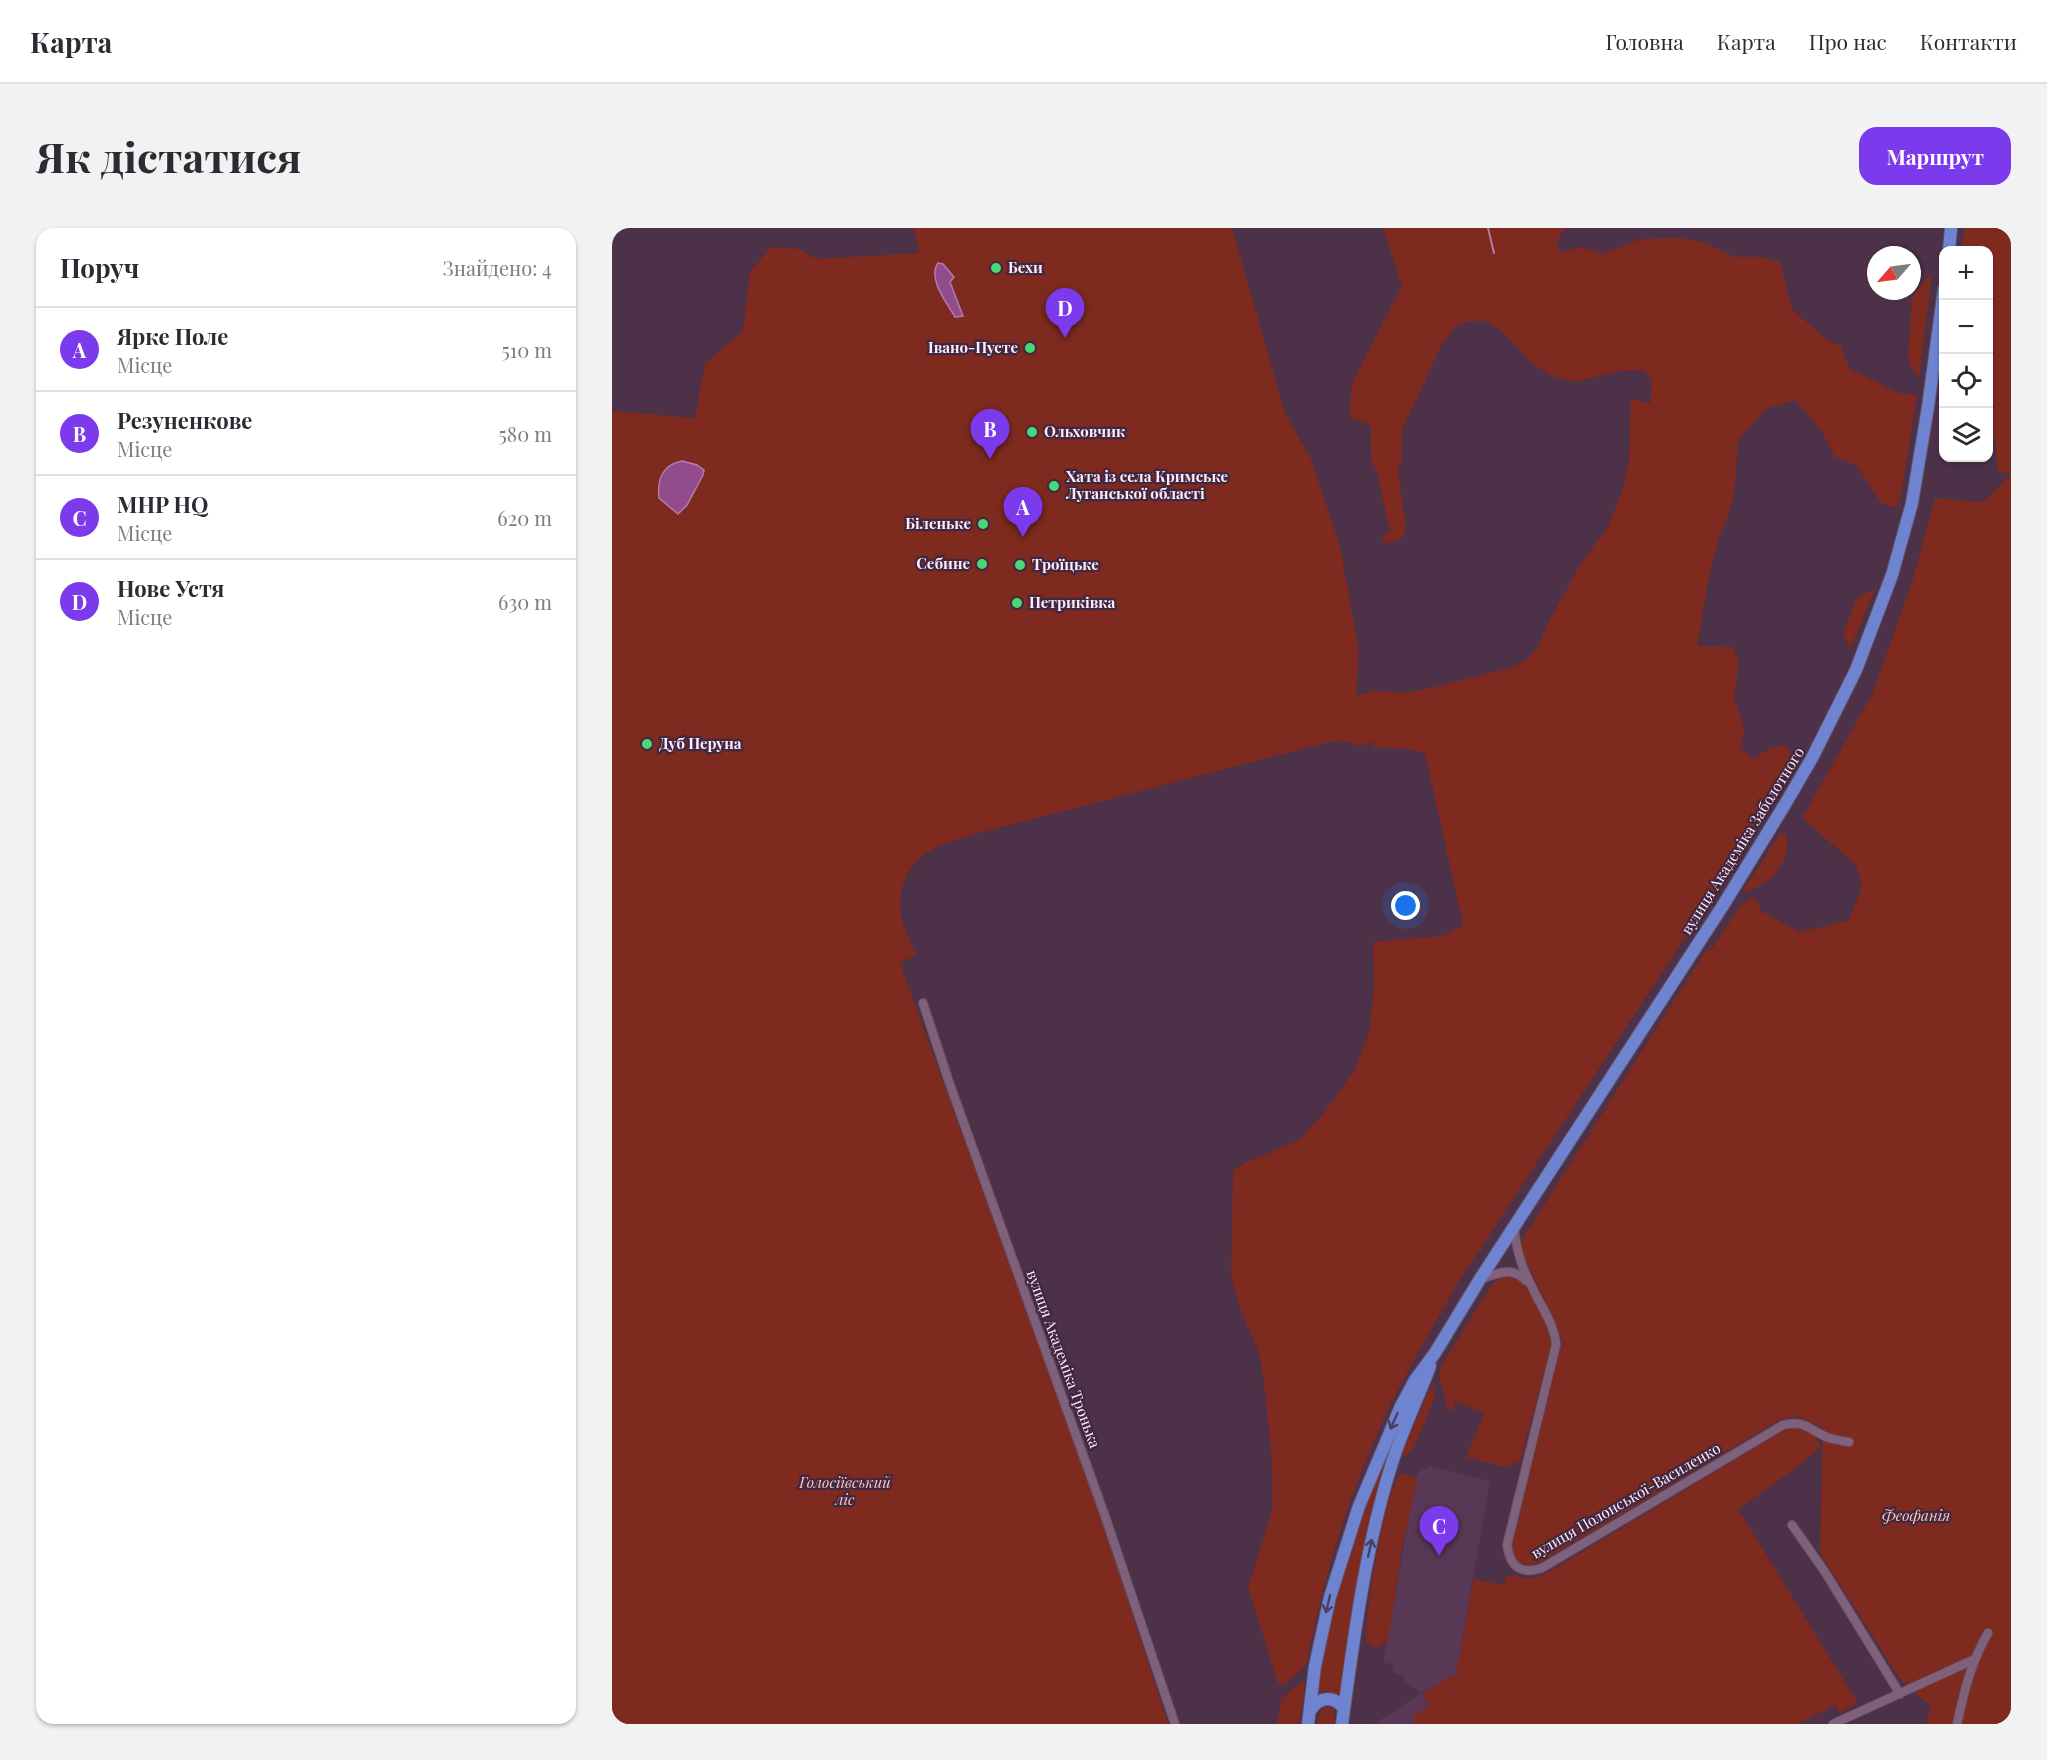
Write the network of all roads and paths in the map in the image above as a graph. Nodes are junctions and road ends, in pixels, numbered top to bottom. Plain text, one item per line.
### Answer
1 (1951, 228) edge
2 (1949, 246) edge
3 (1943, 300) edge
4 (923, 1003) dead end
5 (1514, 1227) junction
6 (1480, 1279) junction
7 (1532, 1288) junction
8 (1434, 1353) junction
9 (1849, 1442) dead end
10 (1792, 1525) dead end
11 (1988, 1634) dead end
12 (1975, 1659) junction
13 (1900, 1694) junction
14 (1344, 1710) junction
15 (1310, 1711) junction
16 (1175, 1724) edge
17 (1308, 1724) edge
18 (1342, 1724) edge
19 (1833, 1724) edge
20 (1957, 1724) edge

1 - 2 highway
3 - 5 highway, вулиця Академіка Заболотного
4 - 16 street, вулиця Академіка Тронька
5 - 6 highway, вулиця Академіка Заболотного
5 - 7 street, вулиця Полонської-Василенко
6 - 7 street, вулиця Полонської-Василенко
6 - 8 highway, вулиця Академіка Заболотного
7 - 9 street, вулиця Полонської-Василенко
14 -> 8 highway, вулиця Академіка Заболотного
8 -> 15 highway, вулиця Академіка Заболотного
10 - 13 street
11 - 12 street
12 - 13 street
12 - 20 street
13 - 19 street
14 - 15 highway
14 - 18 highway, вулиця Академіка Заболотного
15 - 17 highway, вулиця Академіка Заболотного

